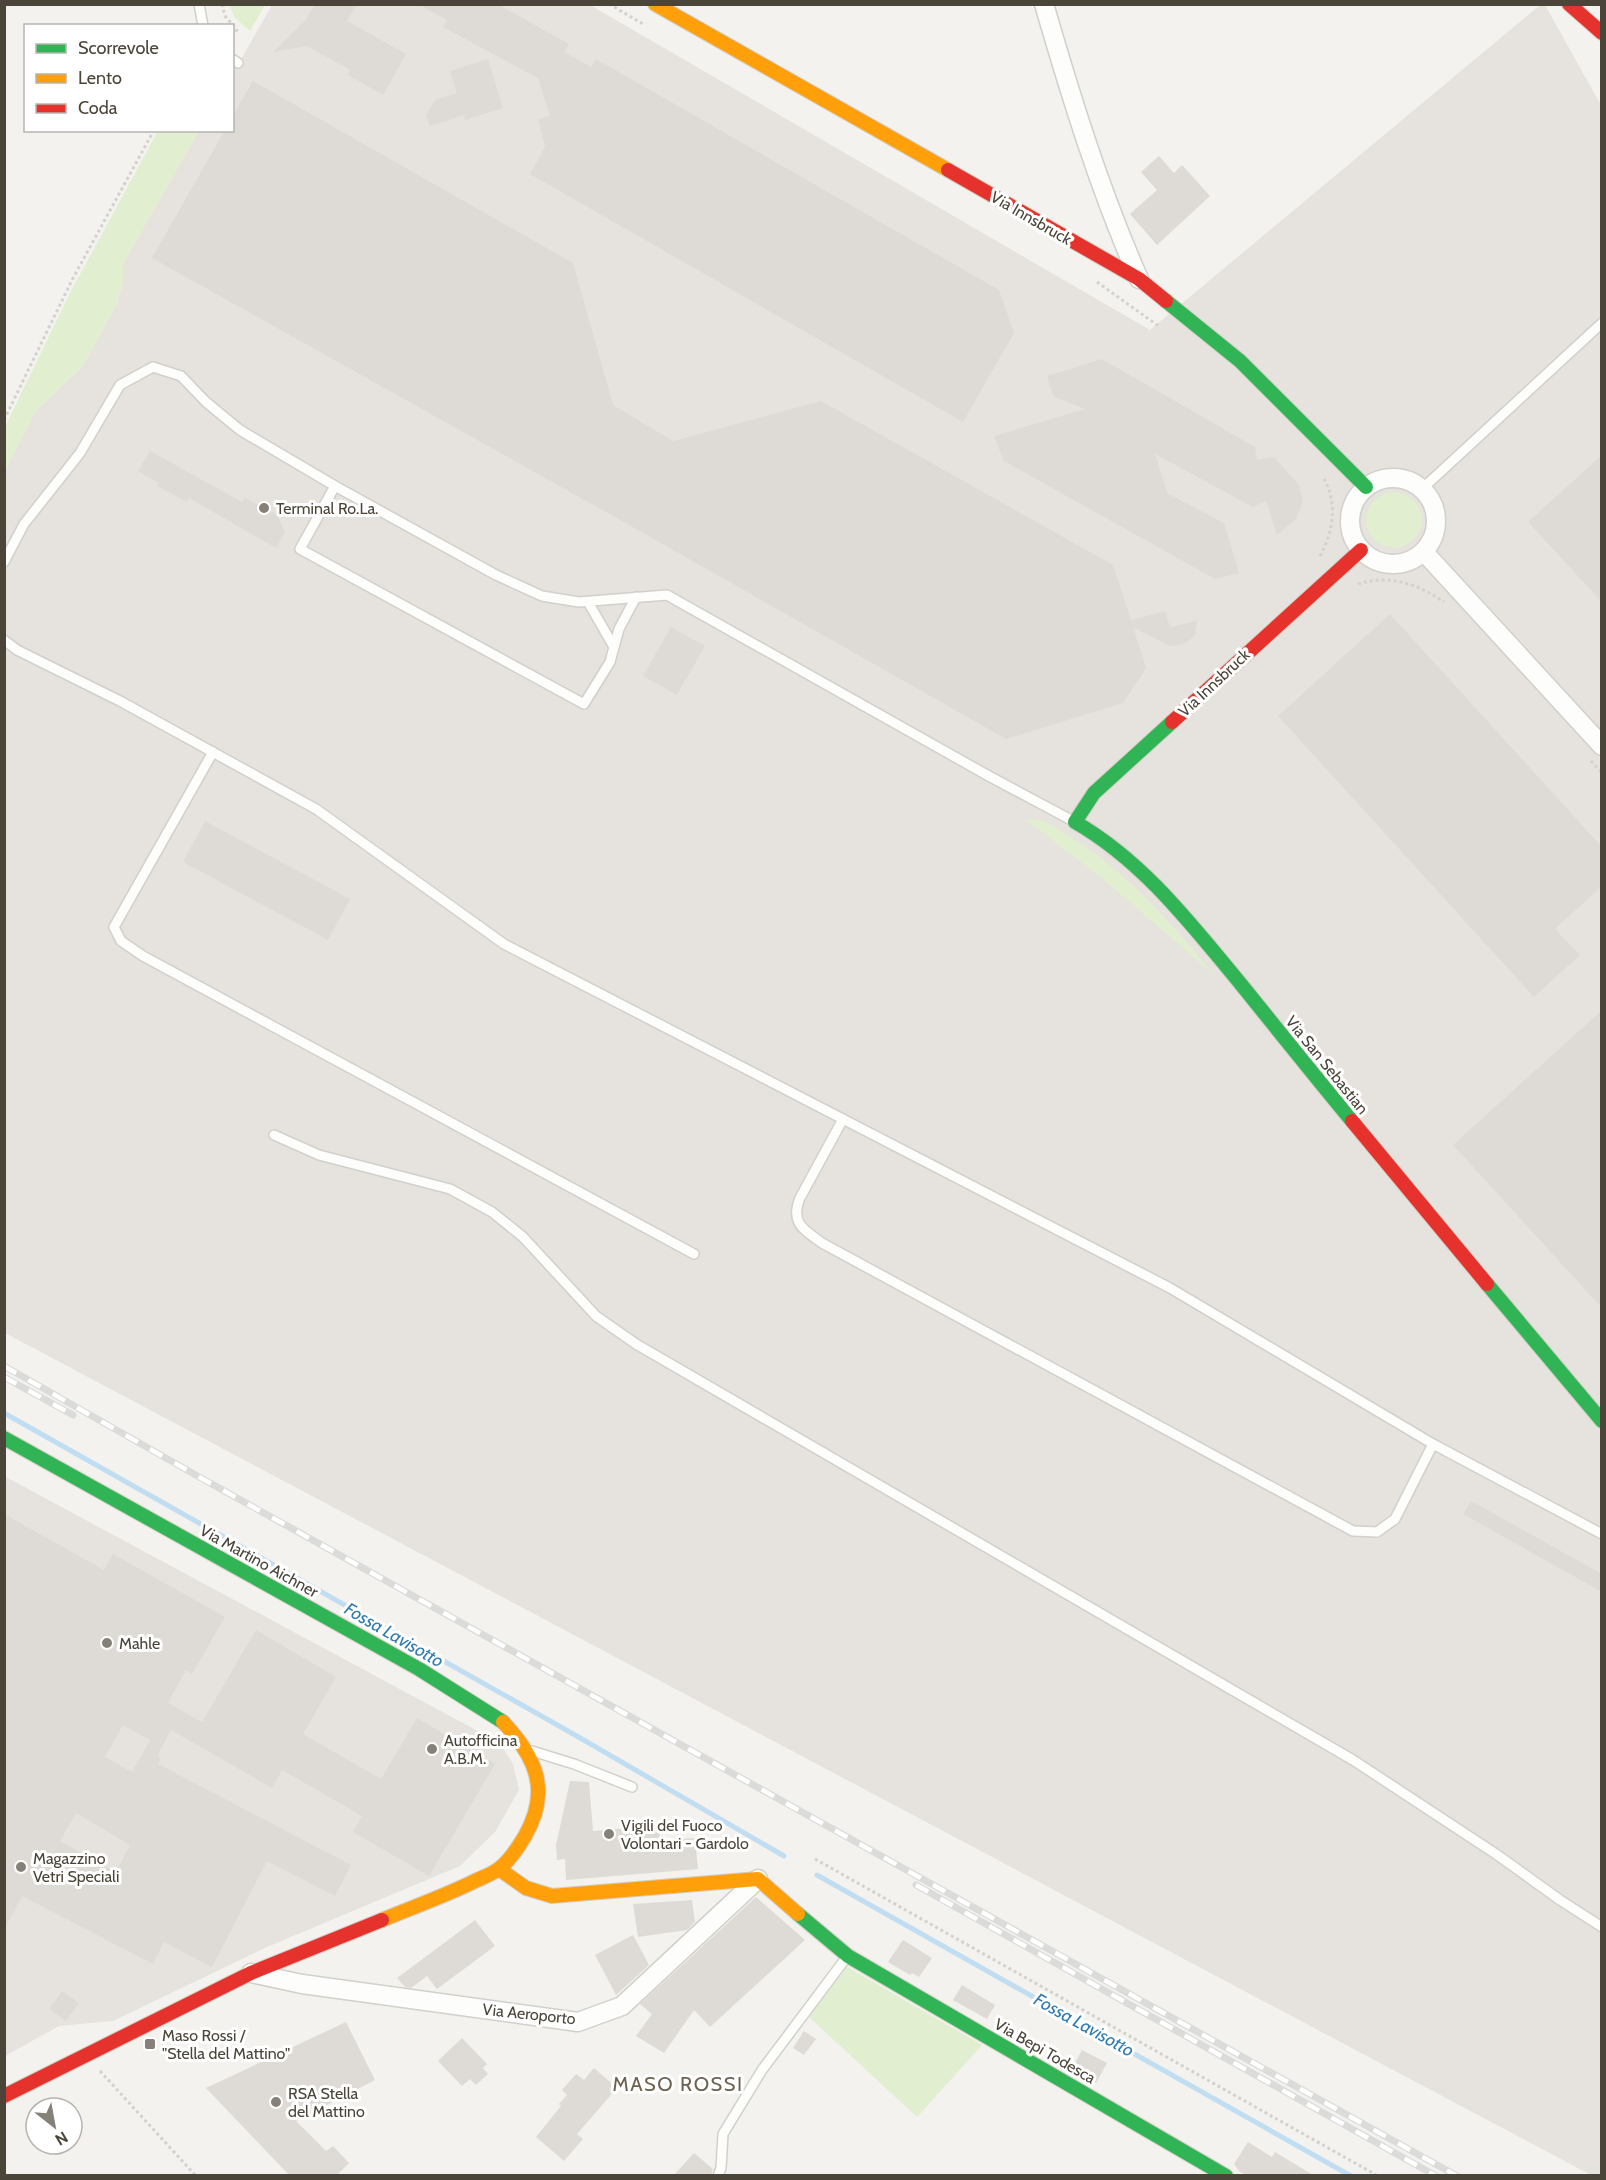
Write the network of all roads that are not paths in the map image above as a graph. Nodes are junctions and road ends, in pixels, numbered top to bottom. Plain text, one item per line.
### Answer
1 (199, 4) edge
2 (655, 4) edge
3 (1044, 4) edge
4 (1569, 4) edge
5 (203, 24) edge
6 (1602, 33) edge
7 (1139, 279) junction
8 (1602, 324) edge
9 (335, 486) junction
10 (1366, 487) junction
11 (1423, 488) junction
12 (1361, 550) junction
13 (1424, 552) junction
14 (4, 561) edge
15 (636, 597) junction
16 (588, 602) junction
17 (4, 640) edge
18 (614, 646) junction
19 (1602, 746) edge
20 (213, 752) junction
21 (1075, 822) junction
22 (843, 1119) junction
23 (274, 1135) dead end
24 (693, 1254) dead end
25 (1602, 1421) edge
26 (4, 1438) edge
27 (1433, 1444) junction
28 (1602, 1534) edge
29 (527, 1750) junction
30 (632, 1787) dead end
31 (499, 1869) junction
32 (758, 1879) junction
33 (1602, 1927) edge
34 (848, 1956) junction
35 (251, 1973) junction
36 (4, 2096) edge
37 (718, 2175) edge
38 (1226, 2175) edge

1 - 5 lane
2 - 7 main road, Via Innsbruck
3 - 7 street
4 - 6 main road
7 - 10 main road, Via Innsbruck
8 - 11 lane
9 - 14 lane, Via San Sebastian
9 - 16 lane, Via San Sebastian
9 - 18 lane
10 - 11 street
10 - 12 street
11 - 13 street
12 - 13 street
12 - 21 main road, Via Innsbruck
13 - 19 street
15 - 16 lane, Via San Sebastian
15 - 18 lane
15 - 21 lane, Via San Sebastian
16 - 18 lane
17 - 20 lane
20 - 22 lane
20 - 24 lane
21 - 25 main road, Via San Sebastian
22 - 27 lane
22 - 27 lane
23 - 33 lane
26 - 29 main road, Via Martino Aichner
27 - 28 lane
29 - 30 lane
29 - 31 main road, Via Martino Aichner
31 - 32 main road
31 - 35 main road
32 - 34 main road, Via Bepi Todesca
32 - 35 street, Via Aeroporto
34 - 37 lane
34 - 38 main road, Via Bepi Todesca
35 - 36 main road

